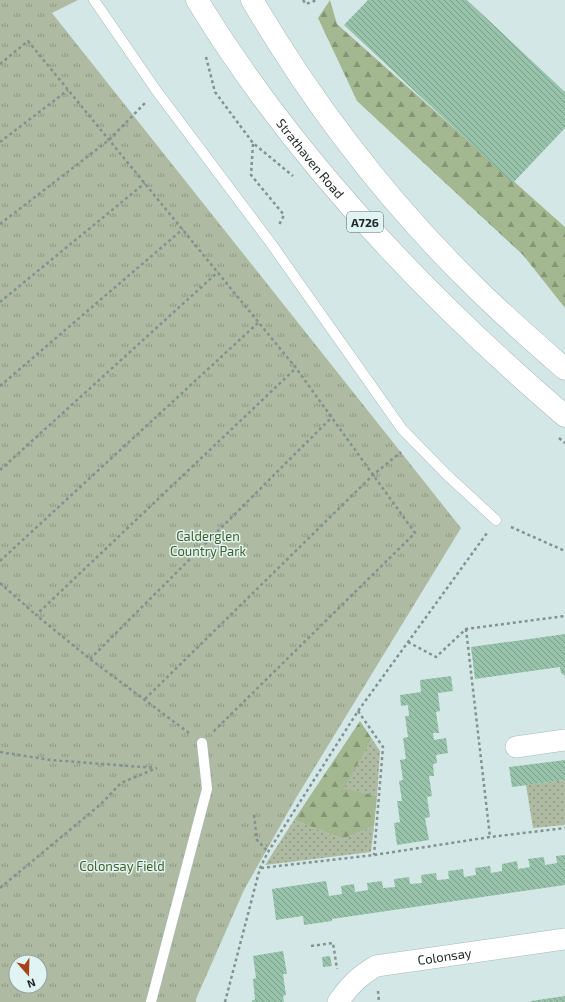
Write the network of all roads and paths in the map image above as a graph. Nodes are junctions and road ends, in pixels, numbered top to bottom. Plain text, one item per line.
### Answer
1 (94, 0) edge
2 (197, 0) edge
3 (252, 0) edge
4 (303, 0) edge
5 (316, 0) edge
6 (0, 64) edge
7 (68, 90) junction
8 (156, 90) junction
9 (109, 140) junction
10 (0, 142) edge
11 (253, 143) dead end
12 (145, 183) junction
13 (0, 224) edge
14 (183, 229) junction
15 (270, 242) junction
16 (218, 272) junction
17 (0, 302) edge
18 (259, 322) junction
19 (517, 327) junction
20 (565, 359) edge
21 (296, 368) junction
22 (565, 369) edge
23 (0, 386) edge
24 (565, 416) edge
25 (332, 417) junction
26 (414, 442) junction
27 (0, 470) edge
28 (374, 475) junction
29 (496, 520) junction
30 (565, 551) edge
31 (0, 561) edge
32 (0, 583) edge
33 (36, 615) junction
34 (565, 616) edge
35 (466, 629) junction
36 (408, 642) junction
37 (90, 659) junction
38 (145, 699) junction
39 (358, 711) junction
40 (565, 740) edge
41 (202, 743) junction
42 (516, 748) dead end
43 (0, 752) edge
44 (254, 815) dead end
45 (565, 828) edge
46 (490, 837) junction
47 (268, 852) junction
48 (374, 855) junction
49 (260, 868) junction
50 (0, 888) edge
51 (565, 939) edge
52 (311, 946) dead end
53 (343, 995) edge
54 (151, 1002) edge
55 (225, 1002) edge

1 - 8 lane
2 - 24 main road, Strathaven Road / A726
3 - 19 main road, A726
4 - 5 path
6 - 7 path
7 - 9 path
7 - 10 path
8 - 9 path
8 - 15 lane
9 - 12 path
9 - 13 path
11 - 15 path
12 - 14 path
12 - 17 path
14 - 16 path
14 - 23 path
15 - 26 lane
16 - 18 path
16 - 27 path
18 - 21 path
18 - 31 path
19 - 20 main road, A726
19 - 22 main road, A726
21 - 25 path
21 - 33 path
25 - 28 path
25 - 37 path
26 - 28 path
26 - 29 lane
28 - 38 path
28 - 41 path
29 - 30 path
29 - 36 path
32 - 33 path
33 - 37 path
34 - 35 path
35 - 36 path
35 - 46 path
36 - 39 path
37 - 38 path
38 - 41 path
39 - 47 path
39 - 48 path
40 - 42 street
41 - 54 lane
43 - 50 path
44 - 47 path
45 - 46 path
46 - 48 path
47 - 49 path
48 - 49 path
49 - 55 path
51 - 53 street, Colonsay
52 - 53 path

